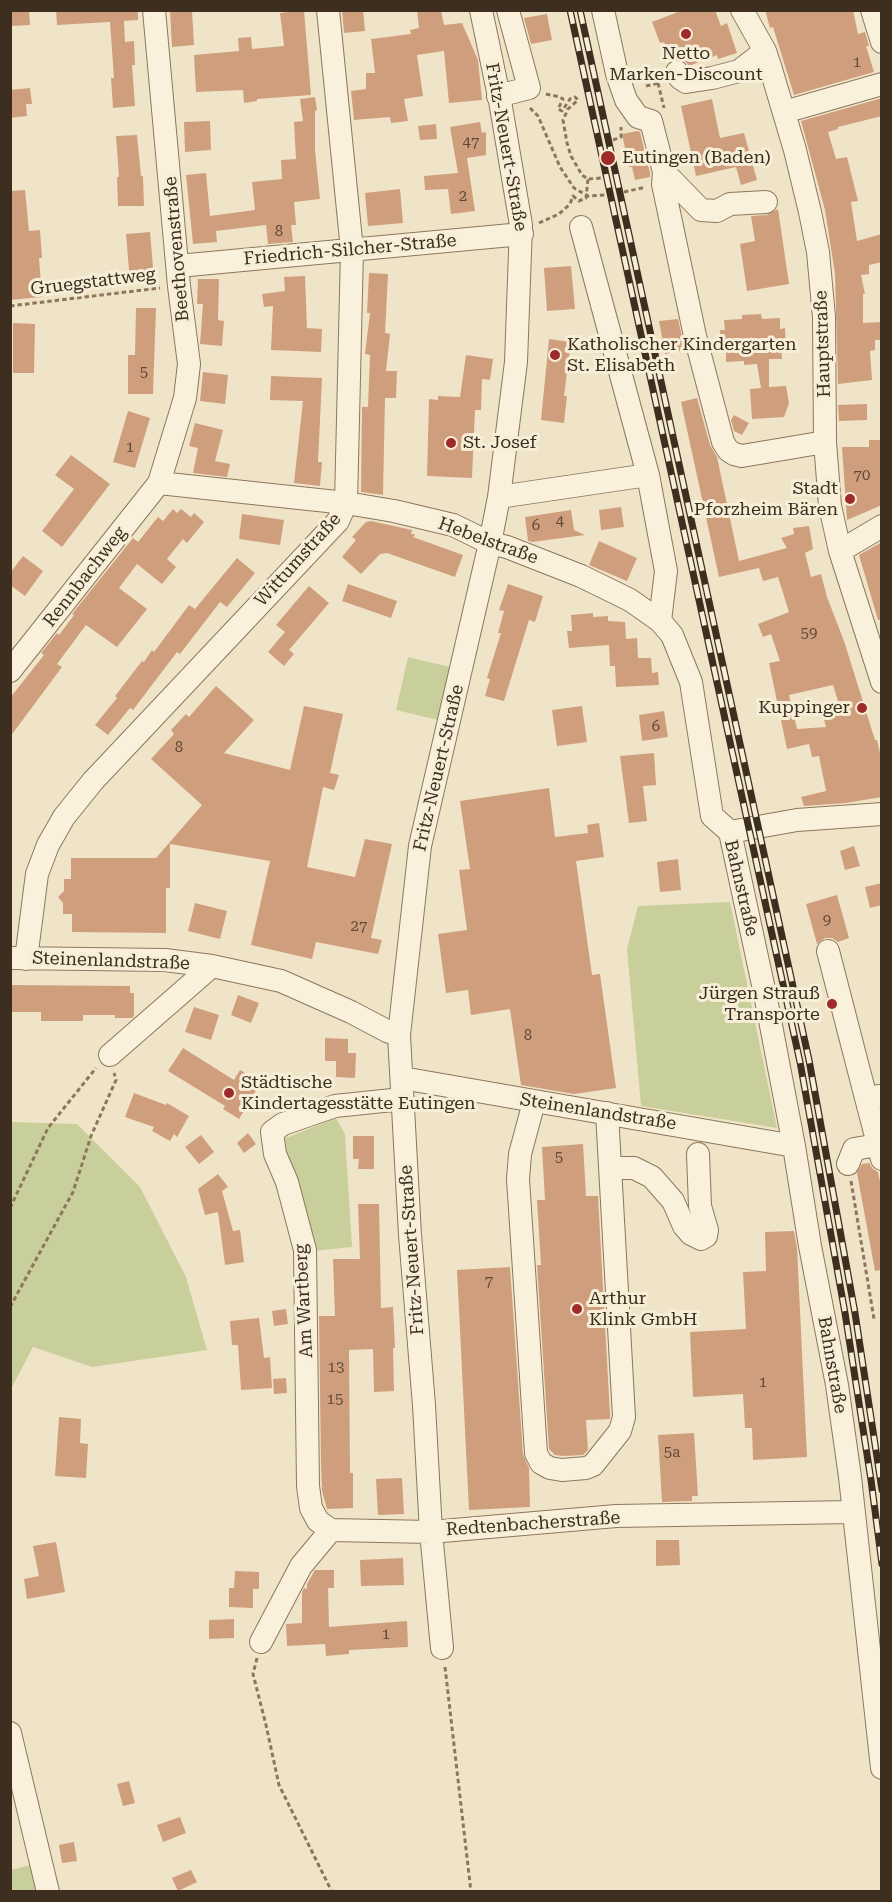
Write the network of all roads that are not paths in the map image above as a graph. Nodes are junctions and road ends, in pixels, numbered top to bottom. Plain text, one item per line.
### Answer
1 (154, 10) edge
2 (328, 10) edge
3 (481, 10) edge
4 (508, 10) edge
5 (603, 10) edge
6 (742, 10) edge
7 (872, 10) edge
8 (882, 42) edge
9 (765, 51) junction
10 (668, 78) road end
11 (882, 84) edge
12 (498, 96) junction
13 (784, 112) junction
14 (664, 172) junction
15 (766, 202) dead end
16 (581, 227) dead end
17 (521, 230) junction
18 (352, 250) junction
19 (179, 276) junction
20 (817, 443) junction
21 (648, 476) junction
22 (159, 483) junction
23 (499, 496) junction
24 (346, 503) junction
25 (882, 526) edge
26 (490, 543) junction
27 (840, 551) junction
28 (660, 621) junction
29 (10, 671) edge
30 (882, 682) edge
31 (882, 814) edge
32 (730, 832) junction
33 (828, 951) dead end
34 (18, 959) edge
35 (212, 966) junction
36 (399, 1035) junction
37 (110, 1055) road end
38 (402, 1088) junction
39 (874, 1097) edge
40 (534, 1102) junction
41 (607, 1113) junction
42 (794, 1146) junction
43 (880, 1152) edge
44 (698, 1154) dead end
45 (848, 1164) road end
46 (610, 1168) junction
47 (852, 1504) junction
48 (331, 1530) junction
49 (431, 1532) junction
50 (261, 1642) road end
51 (442, 1648) road end
52 (10, 1733) edge
53 (882, 1768) edge
54 (48, 1892) edge

1 - 19 street, Beethovenstraße
2 - 18 street, Wittumstraße
3 - 12 street, Fritz-Neuert-Straße
4 - 12 street
5 - 14 street
6 - 9 street, Hauptstraße
7 - 8 street
9 - 10 street
9 - 13 street, Hauptstraße
11 - 13 street
12 - 17 street, Fritz-Neuert-Straße
13 - 20 street, Hauptstraße
14 - 15 street
14 - 20 street
16 - 21 street
17 - 18 street, Friedrich-Silcher-Straße
17 - 23 street, Fritz-Neuert-Straße
18 - 19 street, Friedrich-Silcher-Straße
18 - 24 street, Wittumstraße
19 - 22 street, Beethovenstraße
20 - 27 street, Hauptstraße
21 - 23 street
21 - 28 street
22 - 24 street, Hebelstraße
22 - 29 street, Rennbachweg
23 - 26 street, Fritz-Neuert-Straße
24 - 26 street, Hebelstraße
24 - 34 street, Wittumstraße
25 - 27 street
26 - 28 street, Hebelstraße
26 - 36 street, Fritz-Neuert-Straße
27 - 30 street, Hauptstraße
28 - 32 street, Bahnstraße
31 - 32 street
32 - 42 street, Bahnstraße
33 - 39 street
34 - 35 street, Steinenlandstraße
35 - 36 street, Steinenlandstraße
35 - 37 street, Steinenlandstraße
36 - 38 street, Fritz-Neuert-Straße
38 - 40 street, Steinenlandstraße
38 - 48 street, Am Wartberg
38 - 49 street, Fritz-Neuert-Straße
39 - 43 street
40 - 41 street, Steinenlandstraße
40 - 46 street
41 - 42 street, Steinenlandstraße
41 - 46 street
42 - 47 street, Bahnstraße
43 - 45 street
44 - 46 street
47 - 49 street, Redtenbacherstraße
47 - 53 street, Bahnstraße
48 - 49 street
48 - 50 street
49 - 51 street, Redtenbacherstraße
52 - 54 street

